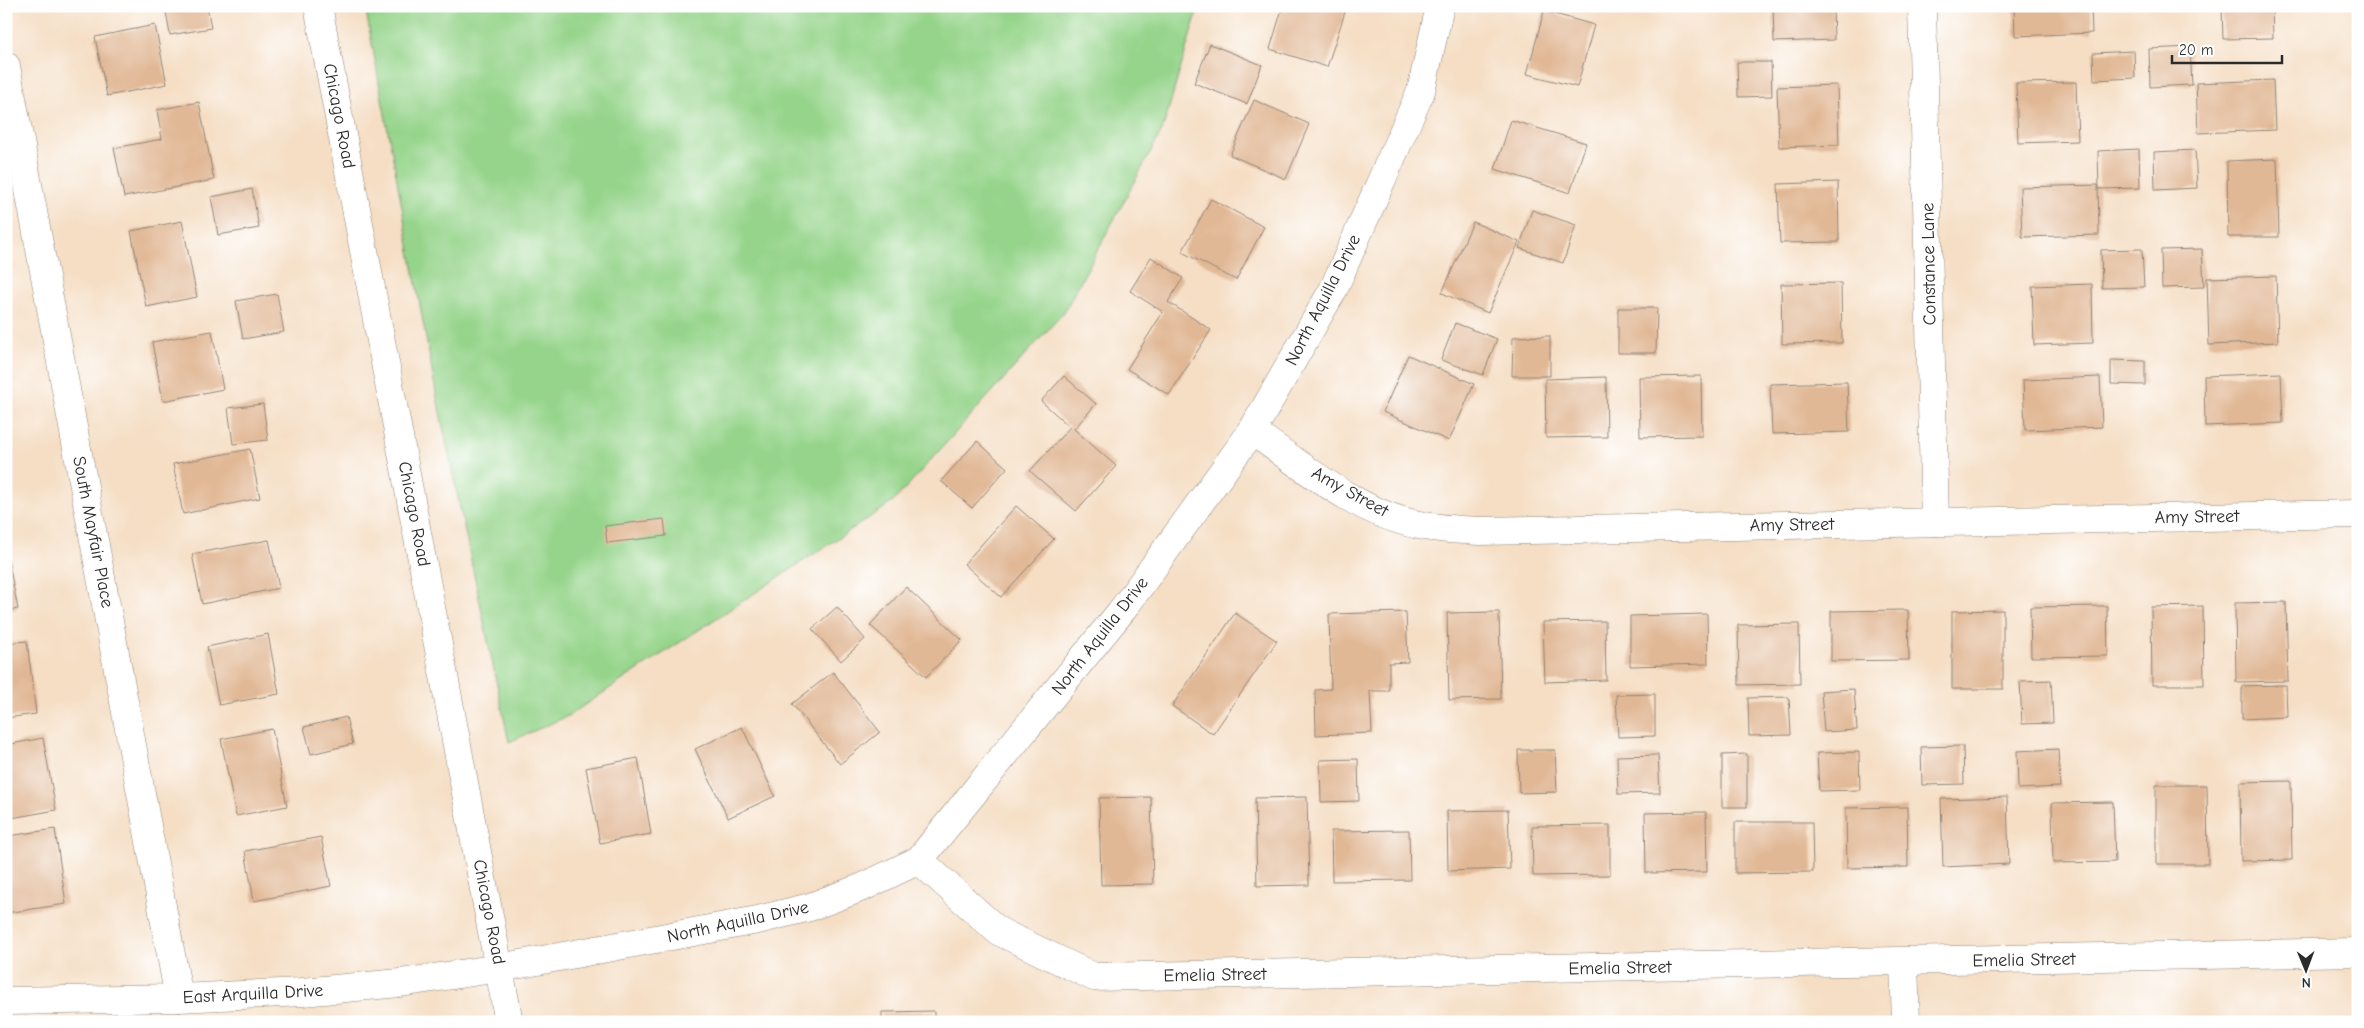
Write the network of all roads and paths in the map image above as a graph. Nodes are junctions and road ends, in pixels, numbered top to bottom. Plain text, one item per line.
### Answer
1 (318, 6) edge
2 (1440, 6) edge
3 (1922, 6) edge
4 (6, 66) edge
5 (1252, 431) junction
6 (2358, 514) edge
7 (1935, 522) junction
8 (919, 860) junction
9 (2358, 952) edge
10 (1904, 963) junction
11 (499, 968) junction
12 (179, 998) junction
13 (6, 1001) edge
14 (509, 1022) edge
15 (1906, 1022) edge

1 - 11 street, Chicago Road
2 - 5 street, North Aquilla Drive
3 - 7 street, Constance Lane
4 - 12 street, South Mayfair Place
5 - 7 street, Amy Street
5 - 8 street, North Aquilla Drive
6 - 7 street, Amy Street
8 - 10 street, Emelia Street
8 - 11 street, North Aquilla Drive
9 - 10 street, Emelia Street
10 - 15 street
11 - 12 street, East Arquilla Drive
11 - 14 street, Chicago Road
12 - 13 street, East Arquilla Drive

